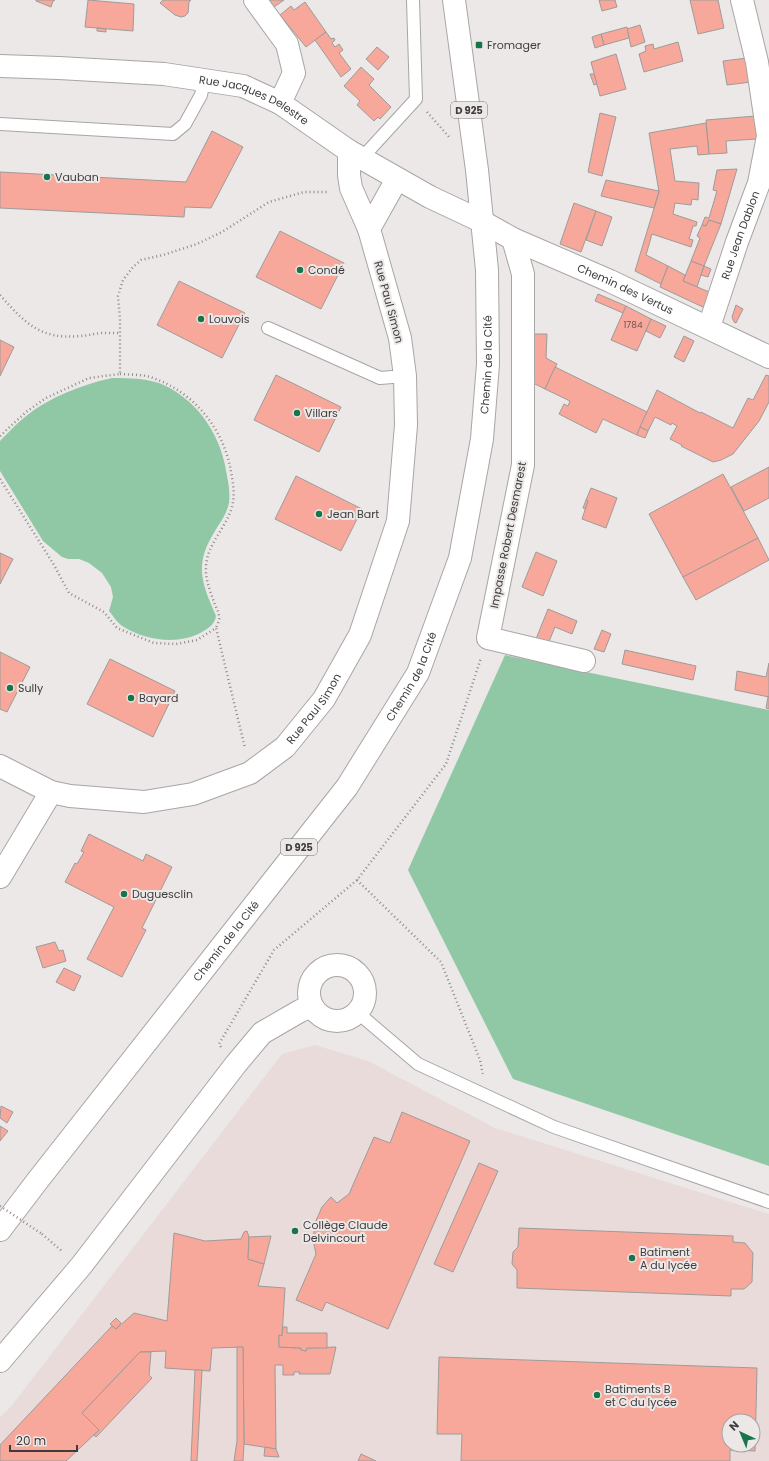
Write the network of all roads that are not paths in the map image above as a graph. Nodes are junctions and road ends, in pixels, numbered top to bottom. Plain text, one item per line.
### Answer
1 (255, 0) edge
2 (413, 0) edge
3 (454, 0) edge
4 (742, 0) edge
5 (0, 66) edge
6 (204, 80) junction
7 (280, 103) junction
8 (0, 124) edge
9 (355, 155) junction
10 (397, 179) junction
11 (481, 221) junction
12 (369, 229) junction
13 (512, 239) junction
14 (709, 327) junction
15 (268, 328) dead end
16 (769, 357) edge
17 (405, 376) junction
18 (584, 661) dead end
19 (0, 766) edge
20 (51, 792) junction
21 (0, 877) edge
22 (312, 1006) junction
23 (358, 1013) junction
24 (769, 1202) edge
25 (0, 1230) edge
26 (0, 1361) edge

1 - 7 street
2 - 9 lane
3 - 11 street, Chemin de la Cité / D 925
4 - 14 street, Rue Jean Dablon
5 - 6 street, Rue Jacques Delestre
6 - 7 street, Rue Jacques Delestre
6 - 8 lane
7 - 9 street, Rue Jacques Delestre
9 - 10 street, Rue Jacques Delestre
9 - 12 street, Rue Paul Simon
10 - 11 street, Rue Jacques Delestre
10 - 12 street
11 - 13 street, Chemin des Vertus
11 - 25 street, Chemin de la Cité / D 925
12 - 17 street, Rue Paul Simon
13 - 14 street, Chemin des Vertus
13 - 18 street, Impasse Robert Desmarest
14 - 16 street, Chemin des Vertus
15 - 17 lane
17 - 20 street, Rue Paul Simon
19 - 20 street, Rue Paul Simon
20 - 21 street
22 - 23 street
22 - 23 street
22 - 26 street
23 - 24 lane

